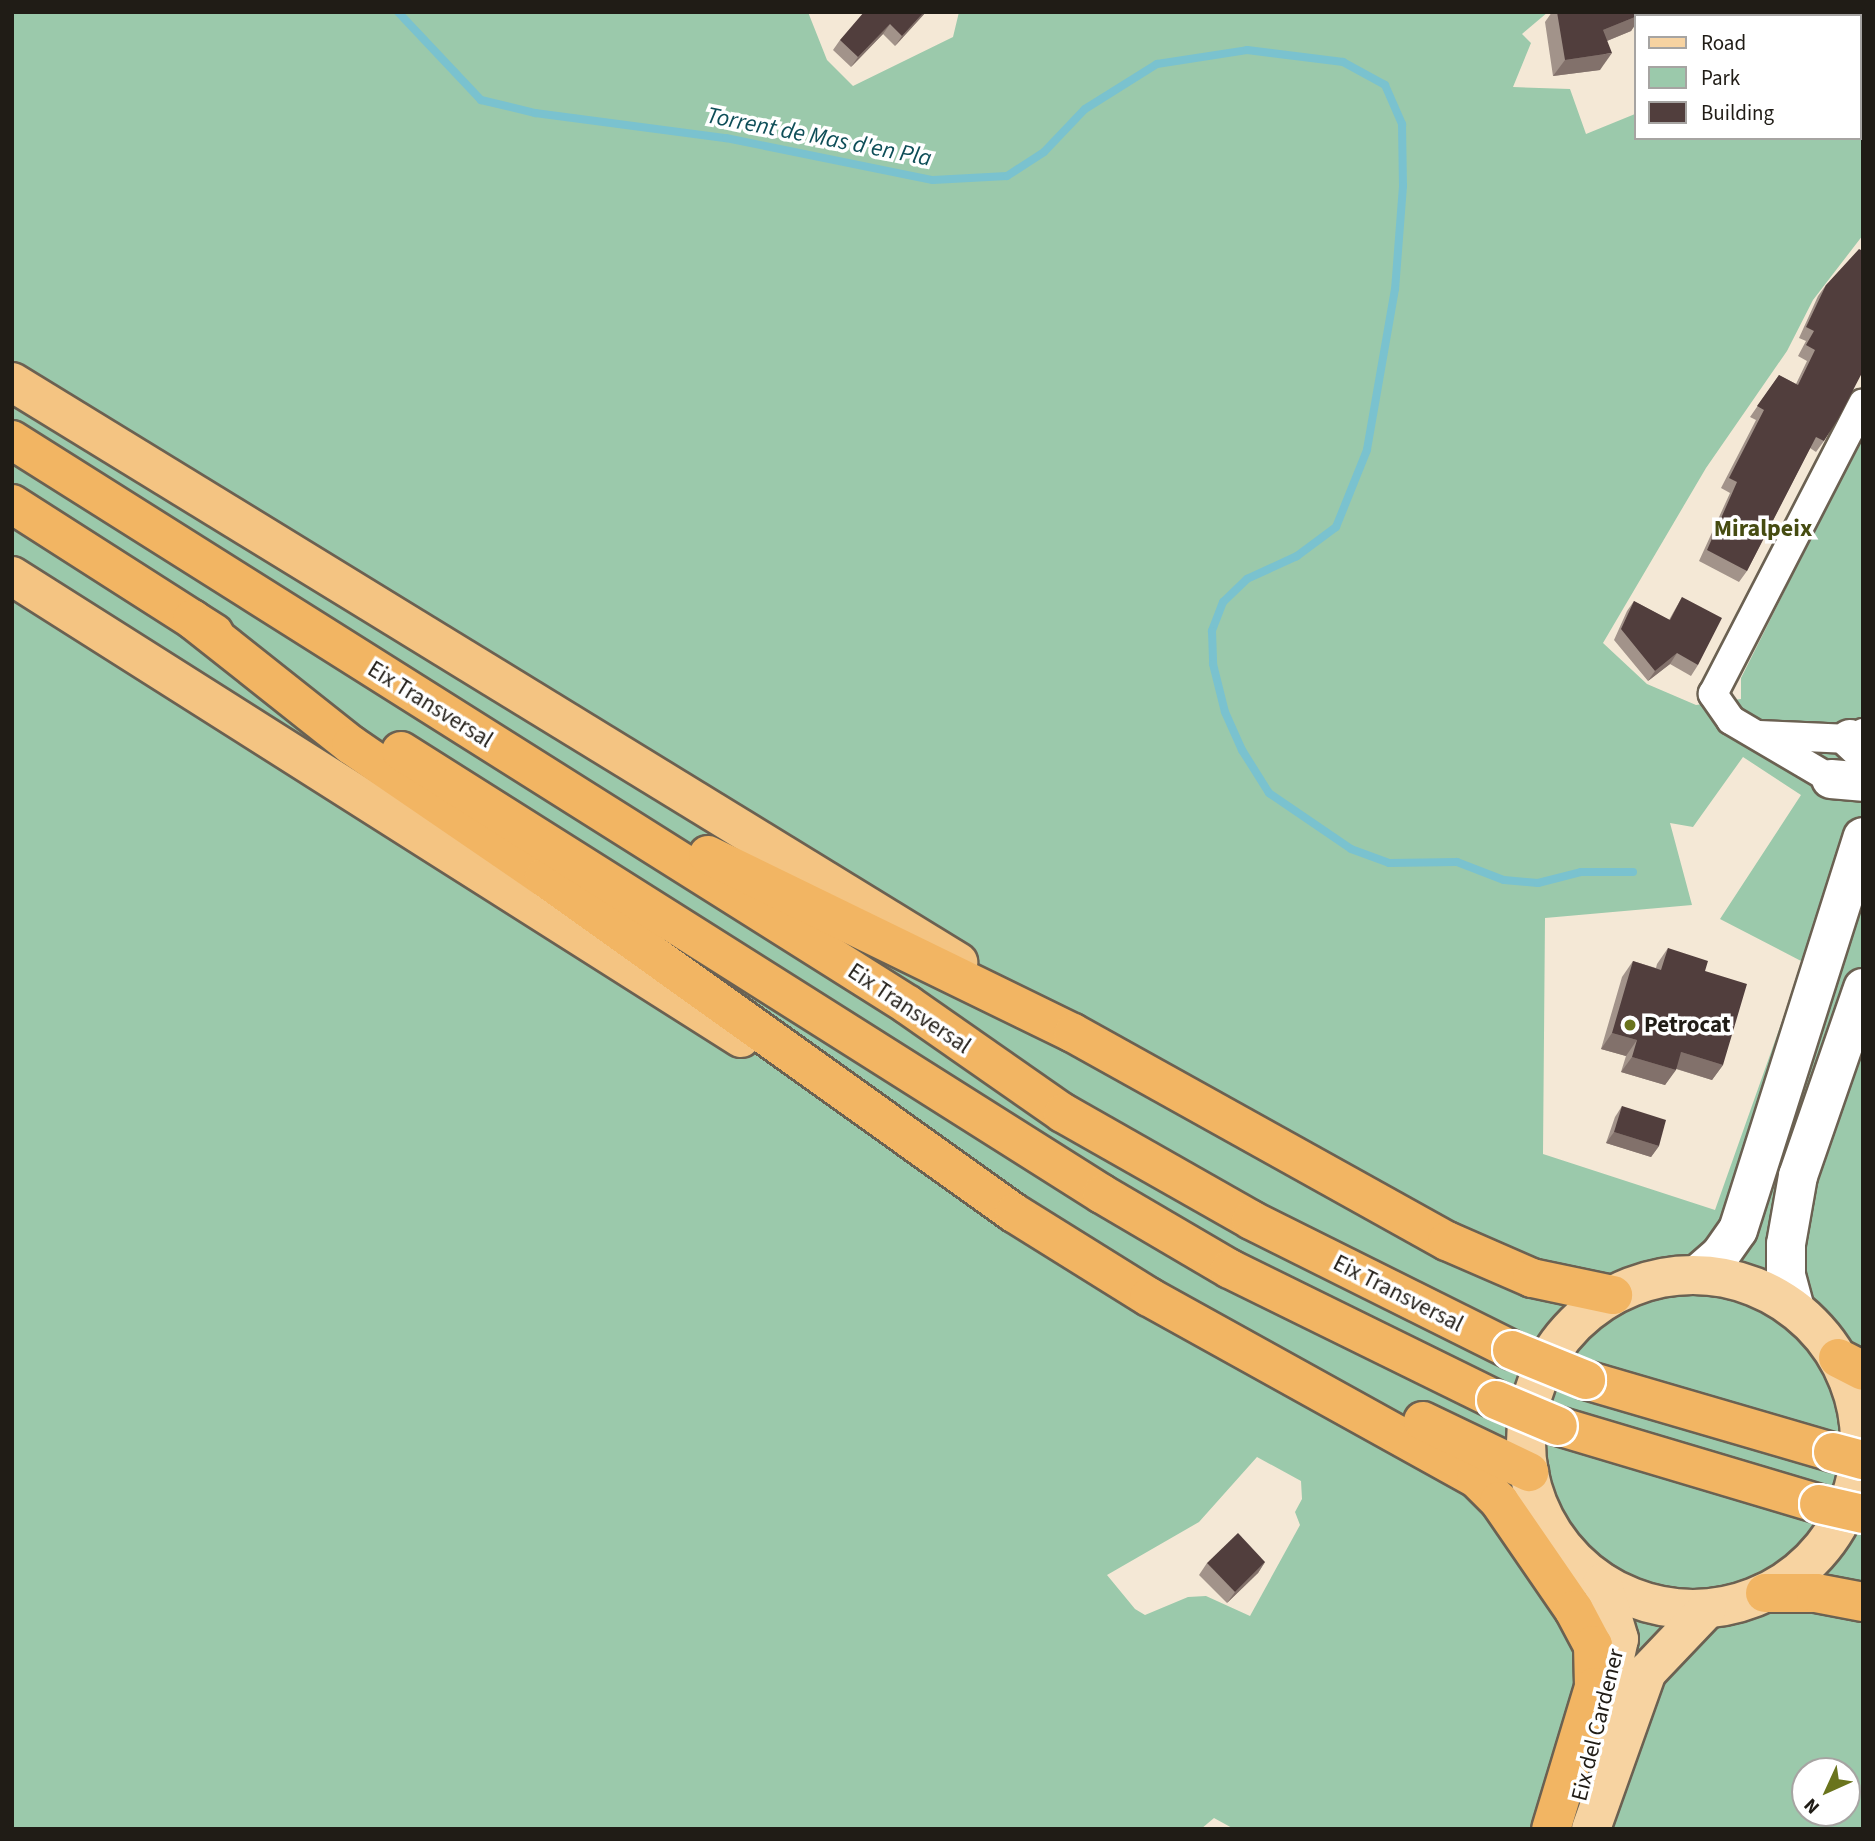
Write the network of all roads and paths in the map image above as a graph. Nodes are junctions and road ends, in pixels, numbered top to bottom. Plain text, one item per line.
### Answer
1 (12, 382) edge
2 (1863, 403) edge
3 (12, 440) edge
4 (12, 504) edge
5 (12, 576) edge
6 (192, 619) junction
7 (1756, 735) junction
8 (1858, 741) edge
9 (524, 764) junction
10 (1847, 780) edge
11 (1863, 837) edge
12 (1863, 911) edge
13 (1863, 940) edge
14 (1863, 988) edge
15 (1073, 1033) junction
16 (1014, 1213) junction
17 (1698, 1275) junction
18 (1613, 1295) junction
19 (1795, 1309) junction
20 (1850, 1365) edge
21 (1293, 1376) junction
22 (1848, 1456) edge
23 (1529, 1472) junction
24 (1863, 1514) edge
25 (1602, 1582) junction
26 (1765, 1593) junction
27 (1863, 1602) edge
28 (1707, 1609) junction
29 (1551, 1829) edge
30 (1571, 1829) edge
31 (1591, 1829) edge

1 - 15 highway
2 - 7 street
3 - 9 highway, Eix Transversal
4 - 6 highway
5 - 16 highway
6 - 16 highway
6 - 24 highway, bridge
7 - 8 street
7 - 10 street
9 - 15 highway
9 - 22 highway, Eix Transversal, bridge
11 - 17 main road
12 - 13 main road
14 - 19 main road
15 - 18 highway
16 - 21 highway
17 - 18 main road
17 - 19 main road
18 - 23 main road
19 - 20 main road
20 - 26 main road
21 - 23 highway
21 - 29 highway
23 - 25 main road
25 - 28 main road
25 - 30 main road, Eix del Cardener
26 - 27 highway
26 - 28 main road
28 - 31 main road, Eix del Cardener

